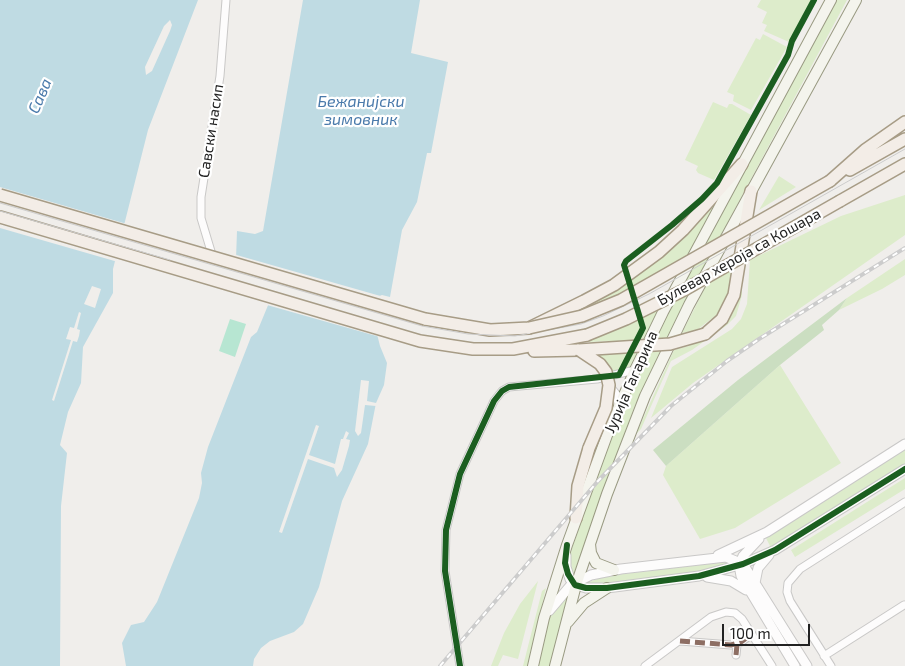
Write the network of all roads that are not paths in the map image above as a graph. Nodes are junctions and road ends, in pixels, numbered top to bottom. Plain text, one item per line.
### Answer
1 (226, 0) edge
2 (831, 0) edge
3 (856, 0) edge
4 (905, 122) edge
5 (905, 139) edge
6 (742, 164) junction
7 (905, 164) edge
8 (830, 181) junction
9 (751, 191) junction
10 (0, 195) edge
11 (0, 218) edge
12 (214, 261) dead end
13 (529, 328) junction
14 (522, 349) junction
15 (579, 350) junction
16 (635, 370) junction
17 (597, 379) junction
18 (618, 408) junction
19 (905, 444) edge
20 (905, 469) edge
21 (905, 502) edge
22 (576, 518) junction
23 (767, 532) junction
24 (590, 543) junction
25 (567, 544) junction
26 (775, 550) junction
27 (713, 557) junction
28 (741, 564) junction
29 (614, 570) junction
30 (700, 576) junction
31 (576, 583) junction
32 (755, 583) junction
33 (607, 588) junction
34 (750, 593) junction
35 (904, 605) edge
36 (544, 618) junction
37 (563, 631) junction
38 (752, 634) junction
39 (680, 641) junction
40 (737, 645) junction
41 (736, 655) dead end
42 (824, 656) junction
43 (460, 666) edge
44 (533, 666) edge
45 (555, 666) edge
46 (645, 666) edge
47 (772, 666) edge
48 (796, 666) edge
49 (807, 666) edge
50 (831, 666) edge

1 - 12 street, Савски насип
2 - 6 main road, Јурија Гагарина
3 - 9 main road, Јурија Гагарина
4 - 8 main road
5 - 8 main road, Булевар хероја са Кошара
6 - 13 main road, bridge
6 - 16 main road, Јурија Гагарина
7 - 14 main road, Булевар хероја са Кошара, bridge
8 - 13 main road, Булевар хероја са Кошара, bridge
9 - 15 main road, bridge
9 - 24 main road, Јурија Гагарина
10 - 13 main road, Булевар хероја са Кошара, bridge
11 - 14 main road, Булевар хероја са Кошара
14 - 15 main road
15 - 22 main road, bridge
16 - 17 street
16 - 18 main road, Јурија Гагарина
17 - 18 street
17 - 43 street
18 - 22 main road, Јурија Гагарина
19 - 23 street
20 - 26 street
21 - 42 street
22 - 25 main road, Јурија Гагарина
23 - 27 street
23 - 28 street
24 - 29 main road
24 - 31 main road, Јурија Гагарина
25 - 31 street
25 - 36 main road, Јурија Гагарина
26 - 28 street
26 - 32 street
27 - 28 street
27 - 29 street
28 - 30 street
28 - 32 street
28 - 34 street
29 - 31 street
30 - 33 street
30 - 34 street
31 - 33 street
31 - 36 street
31 - 37 main road, Јурија Гагарина
32 - 49 street
33 - 37 main road
34 - 48 street
35 - 42 street
36 - 44 main road, Јурија Гагарина
37 - 45 main road, Јурија Гагарина
38 - 39 street
38 - 40 street
38 - 47 street
39 - 40 street
39 - 46 street
40 - 41 street
42 - 50 street

